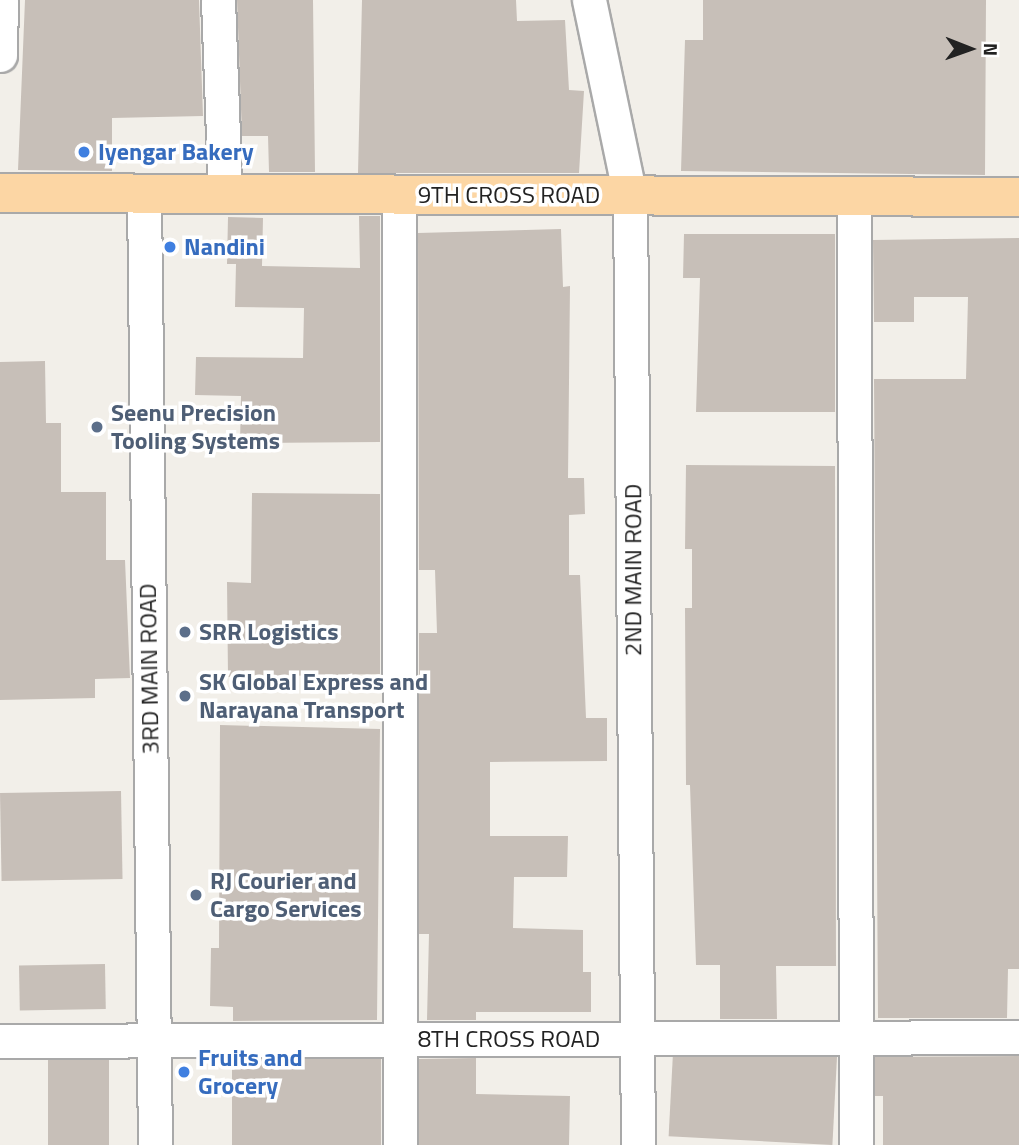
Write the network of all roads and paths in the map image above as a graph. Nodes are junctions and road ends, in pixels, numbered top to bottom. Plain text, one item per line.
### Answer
1 (1, 0) edge
2 (218, 0) edge
3 (589, 0) edge
4 (0, 55) edge
5 (0, 193) edge
6 (144, 193) junction
7 (225, 194) junction
8 (399, 195) junction
9 (630, 196) junction
10 (854, 197) junction
11 (1019, 197) edge
12 (856, 1037) junction
13 (1019, 1037) edge
14 (637, 1038) junction
15 (399, 1039) junction
16 (153, 1040) junction
17 (0, 1041) edge
18 (155, 1145) edge
19 (400, 1145) edge
20 (638, 1145) edge
21 (856, 1145) edge

1 - 4 street
2 - 7 street
3 - 9 street, 2ND MAIN ROAD
5 - 6 main road, 9TH CROSS ROAD
6 - 7 main road, 9TH CROSS ROAD
6 - 16 street, 3RD MAIN ROAD
7 - 8 main road, 9TH CROSS ROAD
8 - 9 main road, 9TH CROSS ROAD
8 - 15 street
9 - 10 main road, 9TH CROSS ROAD
9 - 14 street, 2ND MAIN ROAD
10 - 11 main road, 9TH CROSS ROAD
10 - 12 street
12 - 13 street, 8TH CROSS ROAD
12 - 14 street, 8TH CROSS ROAD
12 - 21 street
14 - 15 street, 8TH CROSS ROAD
14 - 20 street, 2ND MAIN ROAD
15 - 16 street, 8TH CROSS ROAD
15 - 19 street
16 - 17 street, 8TH CROSS ROAD
16 - 18 street, 3RD MAIN ROAD

